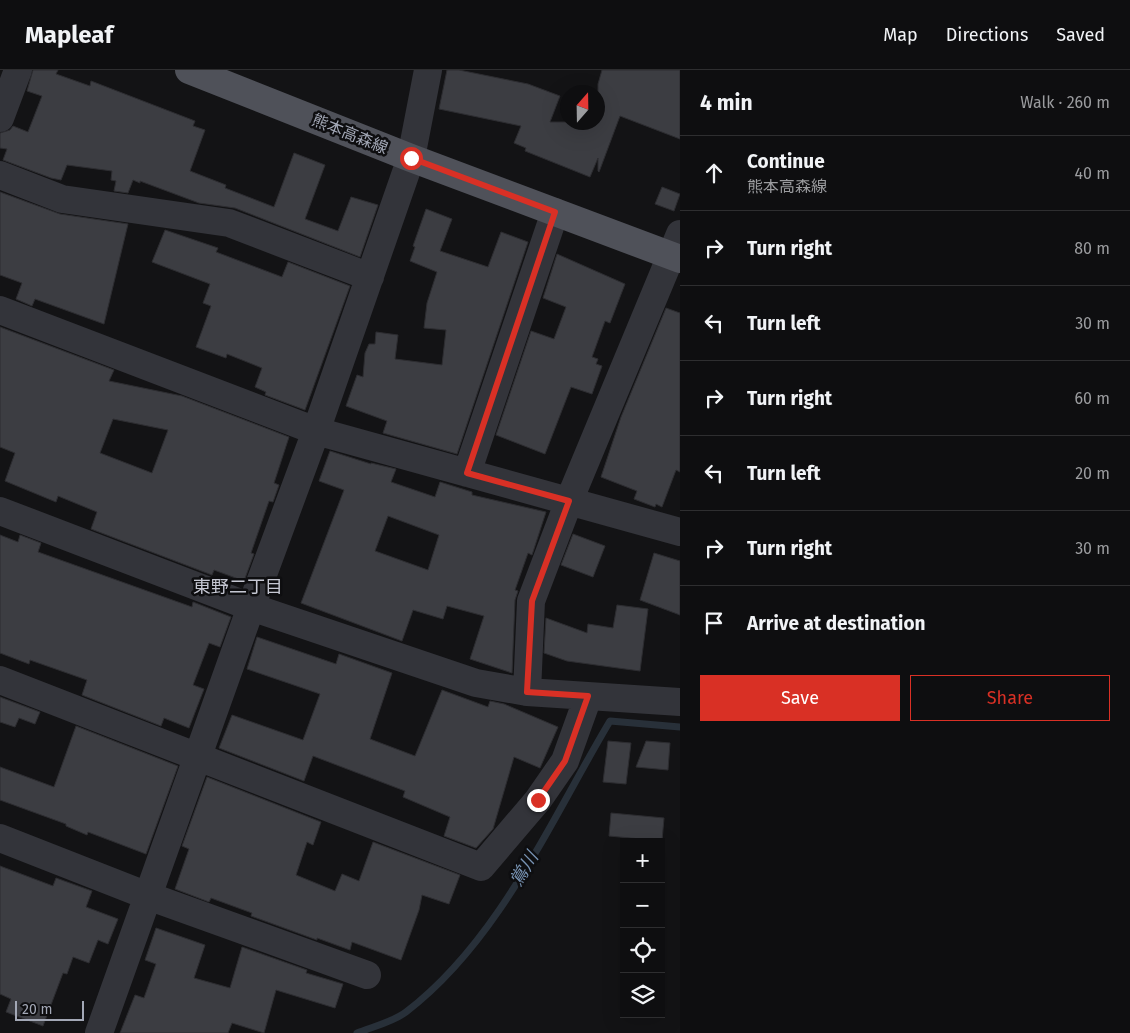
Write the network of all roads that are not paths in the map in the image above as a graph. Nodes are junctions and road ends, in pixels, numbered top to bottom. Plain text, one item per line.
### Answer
1 (18, 70) edge
2 (189, 70) edge
3 (428, 70) edge
4 (0, 118) edge
5 (411, 158) junction
6 (0, 175) edge
7 (555, 212) junction
8 (677, 249) edge
9 (370, 277) junction
10 (0, 310) edge
11 (316, 432) junction
12 (467, 473) junction
13 (569, 501) junction
14 (0, 510) edge
15 (680, 532) edge
16 (251, 607) junction
17 (0, 680) edge
18 (527, 692) junction
19 (588, 696) junction
20 (680, 702) edge
21 (199, 756) junction
22 (0, 838) edge
23 (148, 896) junction
24 (367, 975) dead end
25 (100, 1033) edge

1 - 4 street
2 - 5 main road, 熊本高森線
3 - 5 street
5 - 7 main road, 熊本高森線
5 - 9 street
6 - 9 street
7 - 8 main road, 熊本高森線
7 - 12 street
8 - 13 street
9 - 11 street
10 - 11 street
11 - 12 street
11 - 16 street
12 - 13 street
13 - 15 street
13 - 18 street
14 - 16 street
16 - 18 street
16 - 21 street
17 - 21 street
18 - 19 street
19 - 20 street
19 - 21 street
21 - 23 street
22 - 23 street
23 - 24 street
23 - 25 street

